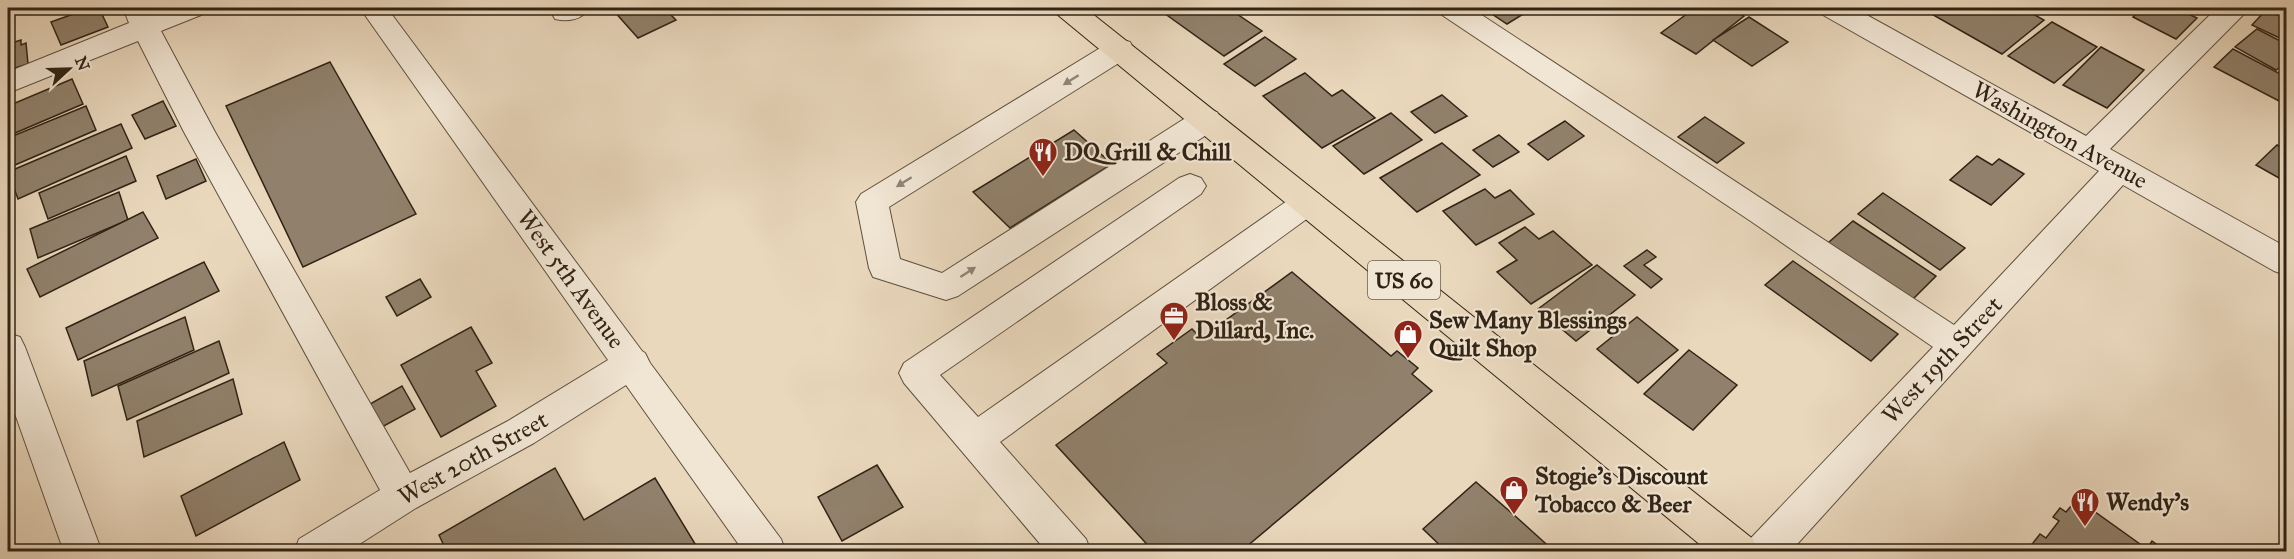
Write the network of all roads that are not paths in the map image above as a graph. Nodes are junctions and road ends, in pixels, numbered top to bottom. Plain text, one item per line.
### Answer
1 (191, 8) edge
2 (373, 8) edge
3 (1068, 8) edge
4 (1452, 8) edge
5 (1833, 8) edge
6 (2226, 9) edge
7 (141, 17) edge
8 (1120, 49) junction
9 (8, 83) edge
10 (1206, 120) junction
11 (2089, 151) junction
12 (2120, 169) junction
13 (1190, 186) dead end
14 (1308, 202) junction
15 (2286, 262) edge
16 (1956, 344) junction
17 (8, 347) edge
18 (633, 363) junction
19 (975, 439) junction
20 (403, 496) junction
21 (83, 552) edge
22 (313, 552) edge
23 (767, 552) edge
24 (1072, 552) edge
25 (1739, 552) edge
26 (1764, 552) edge

1 - 7 street
2 - 18 street, West 5th Avenue
3 - 8 main road, US 60
4 - 16 street
5 - 11 street, Washington Avenue
6 - 11 street
7 - 9 street
7 - 20 street
8 - 10 main road, US 60
8 -> 10 street
10 - 14 main road, US 60
11 - 12 street, Washington Avenue
12 - 15 street, Washington Avenue
12 - 16 street, West 19th Street
13 - 19 street
14 - 19 street
14 - 25 main road, US 60
16 - 26 street, West 19th Street
17 - 21 street
18 - 20 street, West 20th Street
18 - 23 street, West 5th Avenue
19 - 24 street
20 - 22 street, West 20th Street

